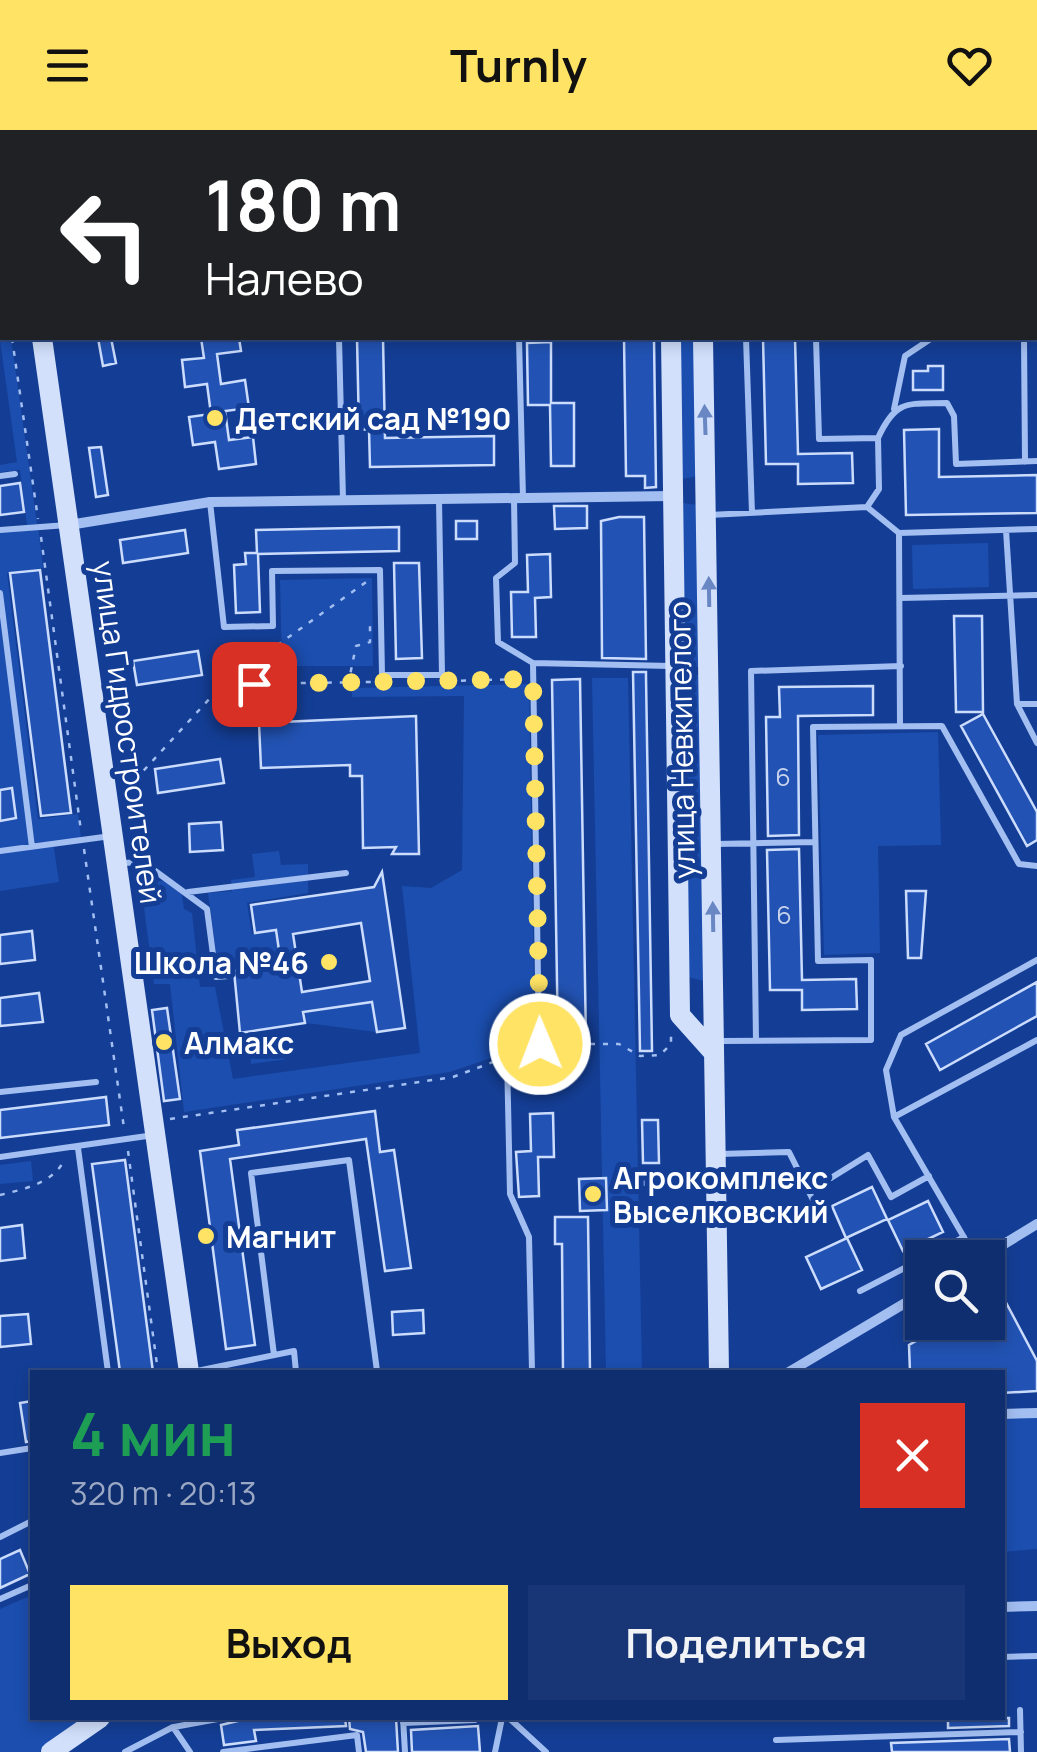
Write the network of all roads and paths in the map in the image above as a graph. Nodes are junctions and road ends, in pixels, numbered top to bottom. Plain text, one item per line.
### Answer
1 (12, 340) edge
2 (42, 340) edge
3 (338, 340) edge
4 (519, 340) edge
5 (671, 340) edge
6 (703, 340) edge
7 (746, 340) edge
8 (816, 340) edge
9 (929, 340) edge
10 (1024, 340) edge
11 (894, 410) junction
12 (878, 438) junction
13 (1037, 461) edge
14 (1025, 462) junction
15 (15, 474) dead end
16 (0, 476) edge
17 (707, 480) junction
18 (672, 494) junction
19 (518, 498) junction
20 (439, 499) junction
21 (343, 500) junction
22 (210, 502) junction
23 (867, 507) junction
24 (708, 509) junction
25 (752, 513) junction
26 (39, 525) junction
27 (68, 525) junction
28 (1037, 529) edge
29 (0, 530) edge
30 (1006, 530) junction
31 (899, 533) junction
32 (0, 593) edge
33 (370, 595) dead end
34 (1037, 595) edge
35 (1010, 596) junction
36 (900, 598) junction
37 (370, 611) dead end
38 (532, 663) junction
39 (675, 666) junction
40 (900, 666) junction
41 (533, 679) junction
42 (441, 680) dead end
43 (385, 682) dead end
44 (223, 684) junction
45 (348, 684) junction
46 (1017, 704) junction
47 (1037, 704) edge
48 (900, 726) junction
49 (1037, 744) edge
50 (135, 780) dead end
51 (113, 836) junction
52 (82, 840) junction
53 (815, 842) junction
54 (754, 843) junction
55 (712, 844) junction
56 (32, 847) junction
57 (0, 851) edge
58 (117, 864) junction
59 (1037, 866) edge
60 (346, 873) dead end
61 (187, 892) junction
62 (1037, 960) edge
63 (714, 975) junction
64 (230, 976) dead end
65 (680, 976) junction
66 (671, 1029) dead end
67 (1037, 1040) edge
68 (756, 1041) junction
69 (540, 1044) junction
70 (714, 1047) junction
71 (507, 1057) junction
72 (96, 1082) dead end
73 (0, 1092) edge
74 (894, 1118) junction
75 (154, 1128) junction
76 (126, 1139) junction
77 (78, 1148) junction
78 (66, 1149) junction
79 (715, 1154) junction
80 (0, 1157) edge
81 (929, 1176) junction
82 (716, 1182) junction
83 (632, 1183) dead end
84 (810, 1192) junction
85 (0, 1194) edge
86 (792, 1224) dead end
87 (1037, 1224) edge
88 (964, 1237) junction
89 (958, 1240) edge
90 (966, 1240) edge
91 (1005, 1242) edge
92 (905, 1268) edge
93 (860, 1291) dead end
94 (905, 1302) edge
95 (274, 1355) junction
96 (108, 1370) edge
97 (158, 1370) edge
98 (190, 1370) edge
99 (200, 1370) edge
100 (296, 1370) edge
101 (377, 1370) edge
102 (532, 1370) edge
103 (718, 1370) edge
104 (792, 1370) edge
105 (1037, 1413) edge
106 (1005, 1414) edge
107 (30, 1448) edge
108 (0, 1453) edge
109 (30, 1523) edge
110 (0, 1537) edge
111 (30, 1585) edge
112 (0, 1600) edge
113 (1037, 1606) edge
114 (1005, 1607) edge
115 (1037, 1656) edge
116 (1005, 1657) edge
117 (1020, 1710) dead end
118 (97, 1720) edge
119 (211, 1720) edge
120 (403, 1720) edge
121 (475, 1720) edge
122 (504, 1720) edge
123 (507, 1720) edge
124 (172, 1727) junction
125 (1020, 1732) junction
126 (776, 1740) dead end
127 (536, 1748) edge
128 (50, 1752) edge
129 (125, 1752) edge
130 (190, 1752) edge
131 (223, 1752) edge
132 (359, 1752) edge
133 (406, 1752) edge
134 (494, 1752) edge
135 (546, 1752) edge
136 (1021, 1752) edge

1 - 26 path
2 - 27 street, улица Гидростроителей
3 - 21 lane
4 - 19 lane
5 - 18 street, улица Невкипелого
17 -> 6 street, улица Невкипелого
7 - 25 lane
8 - 12 lane
9 - 11 lane
10 - 14 lane
11 - 12 lane
11 - 14 lane
12 - 23 lane
13 - 14 lane
15 - 16 lane
17 - 18 street
17 - 24 street, улица Невкипелого
18 - 19 street
18 - 24 street
18 - 39 street, улица Невкипелого
19 - 20 street
19 - 38 lane
20 - 21 street
20 - 22 lane
21 - 22 street
22 - 27 street
23 - 25 lane
23 - 31 lane
24 - 25 lane
55 -> 24 street, улица Невкипелого
26 - 27 lane
26 - 29 lane
26 - 52 path
27 - 51 street, улица Гидростроителей
28 - 30 lane
30 - 31 lane
30 - 35 lane
31 - 36 lane
32 - 56 lane
33 - 44 path
34 - 35 lane
35 - 36 lane
35 - 46 lane
36 - 40 lane
37 - 45 path
38 - 39 lane
38 - 41 lane
39 - 65 street, улица Невкипелого
40 - 48 lane
40 - 54 lane
41 - 42 path
41 - 69 lane
43 - 45 path
44 - 45 path
44 - 50 path
46 - 47 lane
46 - 49 lane
48 - 53 lane
48 - 59 lane
51 - 52 lane
51 - 58 street, улица Гидростроителей
52 - 56 lane
52 - 76 path
53 - 54 lane
53 - 68 lane
54 - 55 lane
54 - 68 lane
63 -> 55 street, улица Невкипелого
56 - 57 lane
58 - 61 lane
58 - 75 street, улица Гидростроителей
60 - 61 lane
61 - 64 lane
62 - 74 lane
63 - 65 street
63 - 70 street, улица Невкипелого
65 - 70 street, улица Невкипелого
66 - 69 path
67 - 74 lane
68 - 70 lane
69 - 71 lane
70 - 79 street, улица Невкипелого
71 - 75 path
71 - 102 lane
72 - 73 lane
74 - 81 lane
75 - 76 lane
75 - 98 street, улица Гидростроителей
76 - 77 lane
76 - 97 path
77 - 78 lane
77 - 96 lane
78 - 80 lane
78 - 85 path
79 - 82 street, улица Невкипелого
79 - 84 lane
81 - 84 lane
81 - 88 lane
82 - 83 lane
82 - 103 street, улица Невкипелого
84 - 86 lane
87 - 91 street
88 - 89 lane
88 - 90 lane
92 - 93 lane
94 - 104 street
95 - 99 lane
95 - 100 lane
95 - 101 lane
105 - 106 street
107 - 108 lane
109 - 110 lane
111 - 112 lane
113 - 114 street
115 - 116 lane
117 - 125 lane
118 - 128 street
119 - 124 lane
120 - 121 lane
120 - 133 lane
122 - 134 lane
123 - 127 lane
124 - 129 lane
124 - 130 lane
125 - 126 lane
125 - 136 lane
127 - 135 lane
131 - 132 lane

